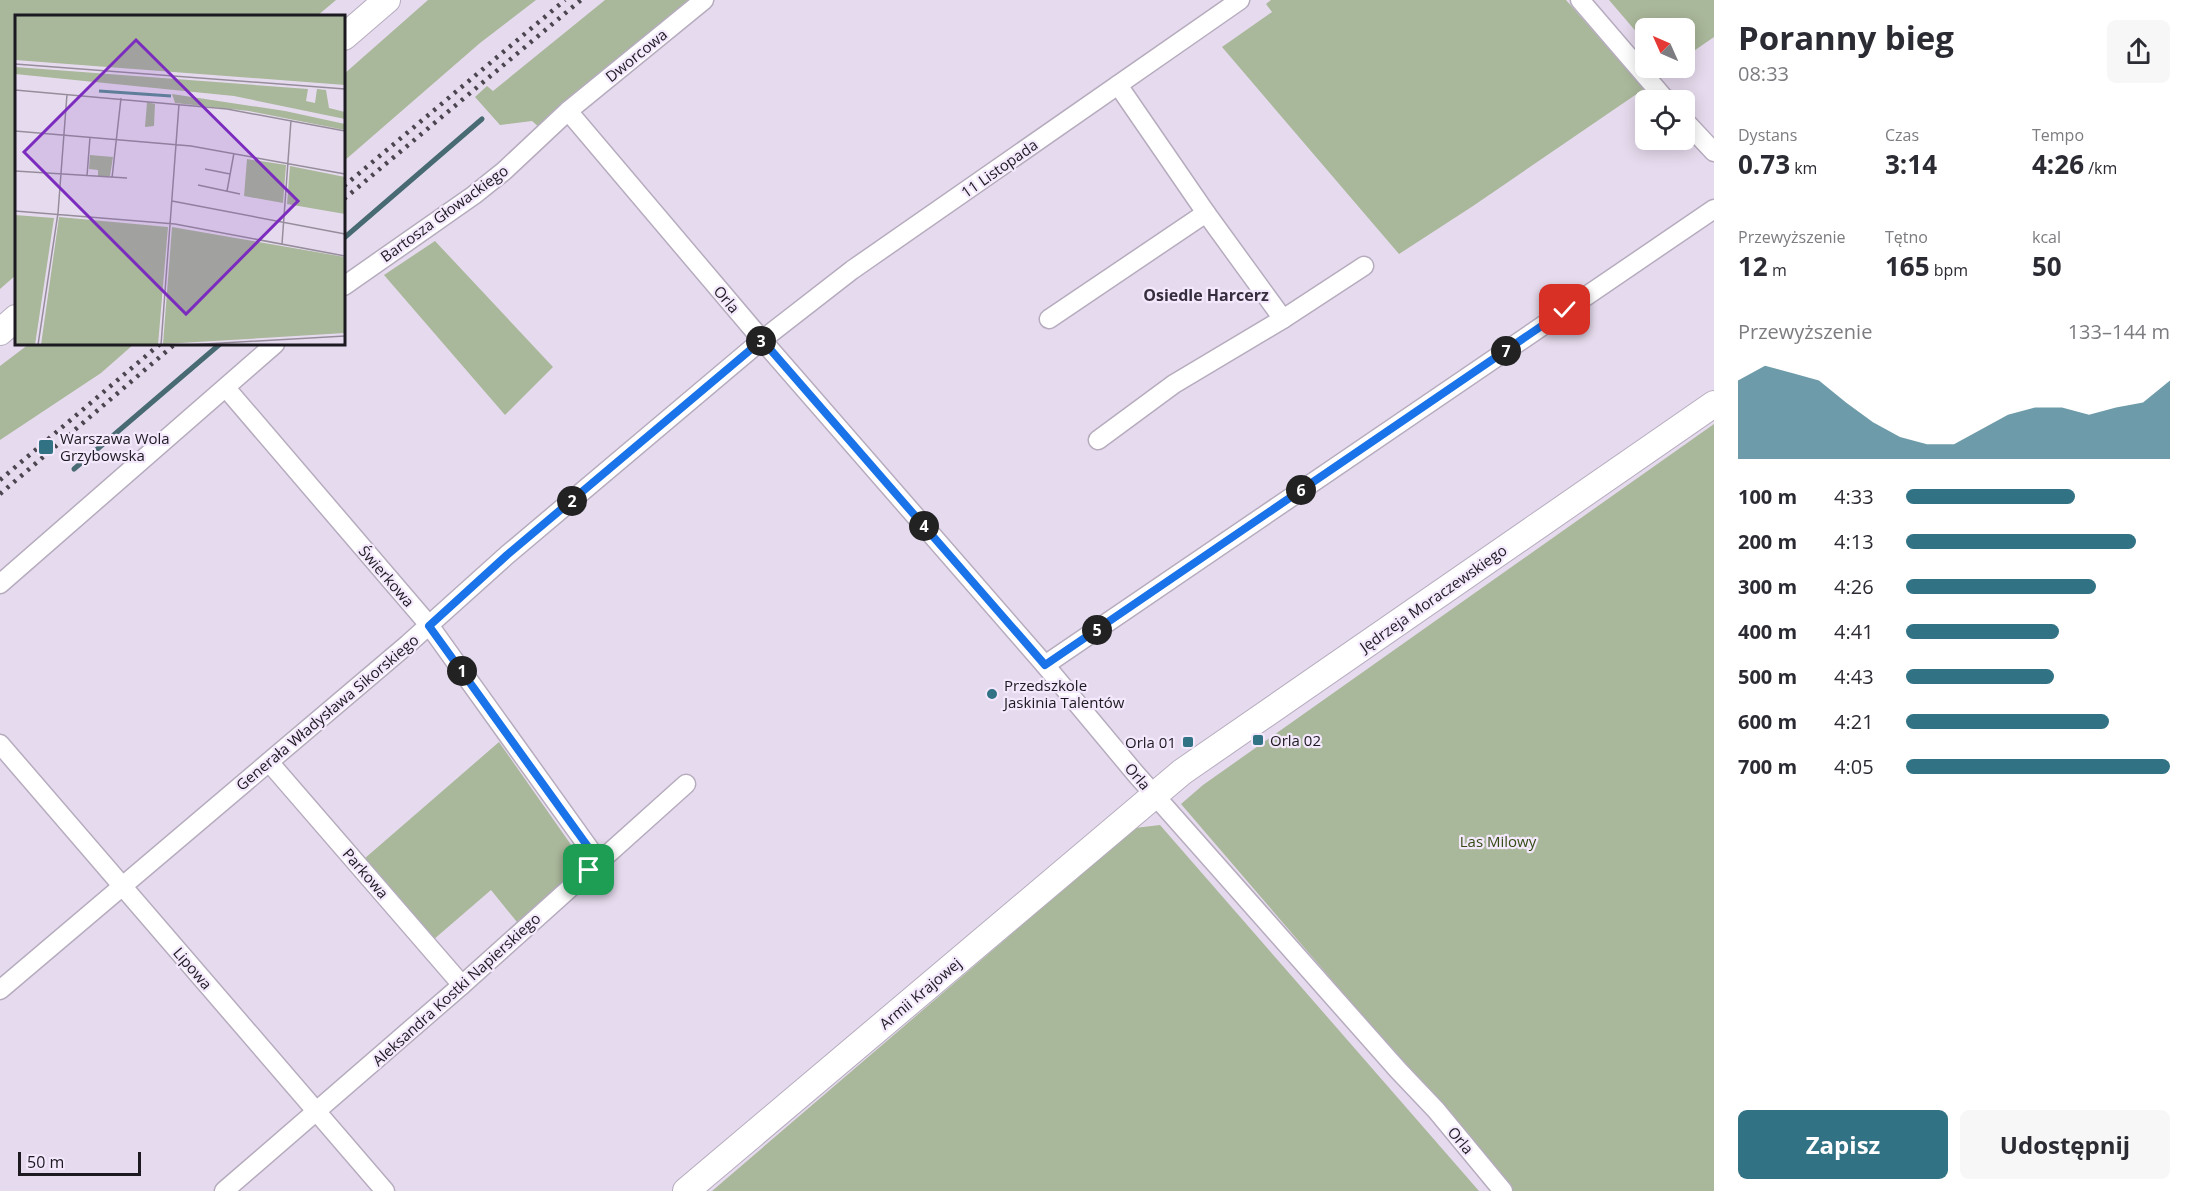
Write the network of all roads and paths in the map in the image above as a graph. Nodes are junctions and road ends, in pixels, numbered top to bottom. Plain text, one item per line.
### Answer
1 (387, 0) edge
2 (704, 0) edge
3 (1240, 0) edge
4 (1580, 0) edge
5 (345, 36) edge
6 (1118, 85) junction
7 (1657, 90) edge
8 (568, 111) junction
9 (1695, 132) edge
10 (1714, 152) edge
11 (1714, 209) edge
12 (1206, 213) junction
13 (1364, 266) dead end
14 (345, 285) edge
15 (15, 319) edge
16 (1283, 319) junction
17 (1049, 320) dead end
18 (0, 332) edge
19 (762, 340) junction
20 (274, 345) edge
21 (226, 388) junction
22 (1714, 404) edge
23 (1098, 440) dead end
24 (0, 584) edge
25 (429, 626) junction
26 (1045, 665) junction
27 (0, 744) edge
28 (269, 762) junction
29 (686, 784) dead end
30 (1154, 795) junction
31 (599, 862) junction
32 (122, 885) junction
33 (462, 985) junction
34 (0, 990) edge
35 (317, 1112) junction
36 (224, 1191) edge
37 (385, 1191) edge
38 (686, 1191) edge
39 (1503, 1191) edge

1 - 5 street
2 - 8 street, Dworcowa
3 - 6 street, 11 Listopada
4 - 7 street
6 - 12 street
6 - 19 street, 11 Listopada
8 - 14 street, Bartosza Głowackiego
8 - 19 street, Orla
9 - 10 street
11 - 26 street
12 - 16 street
12 - 17 street
13 - 16 street
15 - 18 street
16 - 23 street
19 - 25 street, Generała Władysława Sikorskiego
19 - 26 street, Orla
20 - 21 street
21 - 24 street
21 - 25 street, Świerkowa
22 - 30 street, Jędrzeja Moraczewskiego
25 - 28 street, Generała Władysława Sikorskiego
25 - 31 street, Świerkowa
26 - 30 street, Orla
27 - 32 street, Lipowa
28 - 32 street, Generała Władysława Sikorskiego
28 - 33 street, Parkowa
29 - 31 street, Aleksandra Kostki Napierskiego
30 - 38 street, Armii Krajowej
30 - 39 street, Orla
31 - 33 street, Aleksandra Kostki Napierskiego
32 - 34 street, Generała Władysława Sikorskiego
32 - 35 street, Lipowa
33 - 35 street, Aleksandra Kostki Napierskiego
35 - 36 street, Aleksandra Kostki Napierskiego
35 - 37 street, Lipowa

